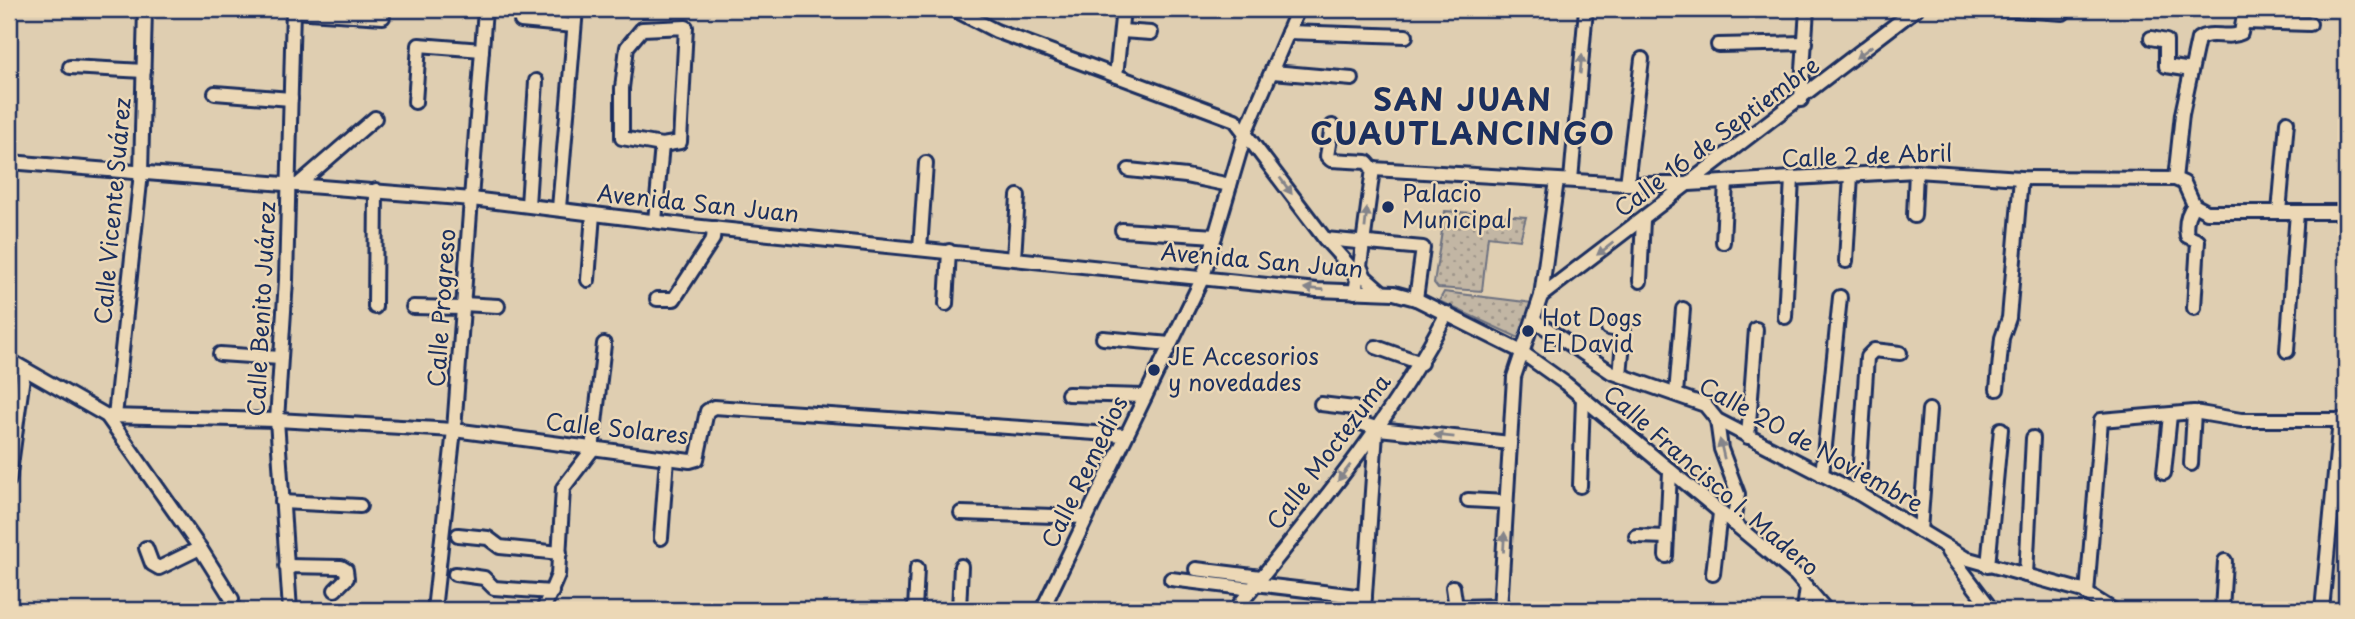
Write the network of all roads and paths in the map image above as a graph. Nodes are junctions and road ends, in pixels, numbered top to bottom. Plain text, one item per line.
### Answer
1 (145, 9) edge
2 (485, 9) edge
3 (576, 9) edge
4 (953, 9) edge
5 (1123, 9) edge
6 (1298, 9) edge
7 (1586, 9) edge
8 (1807, 9) edge
9 (1916, 9) edge
10 (2001, 9) edge
11 (293, 10) edge
12 (2063, 13) dead end
13 (2244, 15) edge
14 (383, 17) dead end
15 (521, 21) dead end
16 (2310, 24) dead end
17 (574, 26) junction
18 (1122, 31) junction
19 (1288, 32) junction
20 (1151, 33) dead end
21 (1406, 36) dead end
22 (2151, 38) dead end
23 (1807, 43) junction
24 (1718, 45) dead end
25 (482, 50) junction
26 (1642, 59) dead end
27 (70, 67) dead end
28 (2191, 70) junction
29 (144, 71) junction
30 (1273, 72) junction
31 (1116, 76) junction
32 (1352, 79) dead end
33 (536, 81) dead end
34 (215, 93) dead end
35 (291, 99) junction
36 (1801, 100) junction
37 (415, 102) dead end
38 (376, 118) dead end
39 (2287, 122) dead end
40 (1332, 126) dead end
41 (1246, 131) junction
42 (662, 145) junction
43 (9, 162) edge
44 (926, 163) dead end
45 (1373, 169) junction
46 (1129, 170) dead end
47 (1916, 171) junction
48 (141, 173) junction
49 (1850, 175) junction
50 (1791, 178) junction
51 (2021, 178) junction
52 (2175, 179) junction
53 (1564, 180) junction
54 (1726, 182) junction
55 (294, 183) junction
56 (1627, 184) junction
57 (1689, 184) junction
58 (1230, 185) junction
59 (376, 190) junction
60 (1018, 197) dead end
61 (471, 199) junction
62 (528, 205) junction
63 (2194, 205) junction
64 (559, 208) junction
65 (2279, 212) junction
66 (2297, 212) junction
67 (2346, 212) edge
68 (593, 214) junction
69 (1914, 216) dead end
70 (1643, 220) junction
71 (655, 221) junction
72 (714, 228) junction
73 (1122, 230) dead end
74 (1215, 236) junction
75 (1325, 239) junction
76 (1363, 242) junction
77 (1724, 242) dead end
78 (920, 248) junction
79 (949, 251) junction
80 (1014, 258) junction
81 (1846, 261) dead end
82 (1203, 277) junction
83 (588, 280) dead end
84 (1640, 281) dead end
85 (1355, 292) junction
86 (1382, 292) junction
87 (1541, 296) junction
88 (1840, 297) dead end
89 (657, 299) dead end
90 (1416, 299) junction
91 (946, 304) dead end
92 (463, 306) junction
93 (498, 306) dead end
94 (375, 307) dead end
95 (413, 307) dead end
96 (2194, 308) dead end
97 (1683, 309) dead end
98 (1447, 313) junction
99 (1786, 317) dead end
100 (1534, 320) junction
101 (1608, 328) dead end
102 (1756, 328) dead end
103 (1103, 338) dead end
104 (604, 344) dead end
105 (1170, 344) junction
106 (1376, 347) dead end
107 (1520, 351) junction
108 (2287, 351) dead end
109 (1900, 353) dead end
110 (220, 354) dead end
111 (280, 358) junction
112 (9, 360) edge
113 (1421, 363) junction
114 (24, 369) junction
115 (1620, 376) junction
116 (1997, 389) dead end
117 (1068, 394) dead end
118 (1676, 394) junction
119 (1145, 396) junction
120 (1583, 398) junction
121 (1321, 404) dead end
122 (1929, 410) dead end
123 (2194, 412) junction
124 (2170, 415) junction
125 (111, 416) junction
126 (277, 419) junction
127 (1717, 420) junction
128 (2343, 420) edge
129 (2001, 429) dead end
130 (454, 430) junction
131 (1377, 430) junction
132 (1124, 435) junction
133 (1748, 437) junction
134 (2033, 438) dead end
135 (1510, 443) junction
136 (593, 450) junction
137 (667, 458) junction
138 (2191, 464) dead end
139 (1670, 472) junction
140 (2164, 473) dead end
141 (1822, 475) junction
142 (9, 480) edge
143 (1580, 486) dead end
144 (1858, 493) junction
145 (1468, 500) dead end
146 (282, 502) junction
147 (1506, 502) junction
148 (360, 506) dead end
149 (961, 513) dead end
150 (1720, 513) junction
151 (1085, 517) junction
152 (1733, 523) junction
153 (1920, 530) junction
154 (458, 534) dead end
155 (1636, 536) dead end
156 (1668, 537) junction
157 (661, 538) dead end
158 (1944, 547) junction
159 (146, 548) dead end
160 (200, 548) junction
161 (560, 553) junction
162 (1666, 556) dead end
163 (2225, 561) dead end
164 (286, 566) junction
165 (961, 566) dead end
166 (1988, 566) junction
167 (916, 568) dead end
168 (1196, 569) dead end
169 (1713, 573) dead end
170 (455, 574) dead end
171 (2026, 575) junction
172 (1171, 579) dead end
173 (1256, 584) junction
174 (1453, 587) dead end
175 (1807, 587) junction
176 (335, 590) dead end
177 (552, 592) junction
178 (2087, 594) junction
179 (1364, 604) edge
180 (1500, 608) edge
181 (231, 610) edge
182 (290, 610) edge
183 (434, 610) edge
184 (543, 610) edge
185 (915, 610) edge
186 (960, 610) edge
187 (1042, 610) edge
188 (1235, 610) edge
189 (1804, 610) edge
190 (1826, 610) edge
191 (1992, 610) edge
192 (2113, 610) edge
193 (2222, 610) edge
194 (2322, 610) edge

1 - 29 street, Calle Vicente Suárez
2 - 25 street, Calle Progreso
3 - 17 street
4 - 31 street
5 - 18 street
6 - 19 street, Calle Remedios
53 -> 7 street
8 - 23 street
9 -> 36 street, Calle 16 de Septiembre
10 - 12 street
11 - 14 street
11 - 35 street, Calle Benito Juárez
13 - 16 street
13 - 28 street
15 - 17 street
17 - 64 street
18 - 20 street
18 - 31 street
19 - 21 street
19 - 30 street, Calle Remedios
22 - 28 street
23 - 24 street
23 - 36 street
25 - 37 street
25 - 61 street, Calle Progreso
26 - 56 street
27 - 29 street
28 - 52 street
29 - 48 street, Calle Vicente Suárez
30 - 32 street
30 - 41 street, Calle Remedios
31 - 41 street
33 - 62 street
34 - 35 street
35 - 55 street, Calle Benito Juárez
36 - 57 street, Calle 16 de Septiembre
38 - 55 street
39 - 65 street
40 - 45 street, Calle 2 de Abril
41 - 58 street, Calle Remedios
41 -> 75 street
42 - 42 street
42 - 71 street
43 - 48 street, Avenida San Juan
44 - 78 street
45 - 53 street, Calle 2 de Abril
76 -> 45 street
46 - 58 street
47 - 49 street, Calle 2 de Abril
47 - 51 street, Calle 2 de Abril
47 - 69 street
48 - 55 street, Avenida San Juan
48 - 125 street, Calle Vicente Suárez
49 - 50 street, Calle 2 de Abril
49 - 81 street
50 - 54 street, Calle 2 de Abril
50 - 99 street
51 - 52 street, Calle 2 de Abril
51 - 116 street
52 - 63 street
53 - 56 street, Calle 2 de Abril
53 - 87 street
54 - 57 street, Calle 2 de Abril
54 - 77 street
55 - 59 street, Avenida San Juan
55 - 111 street, Calle Benito Juárez
56 - 57 street, Calle 2 de Abril
57 - 70 street, Calle 16 de Septiembre
58 - 74 street, Calle Remedios
59 - 61 street, Avenida San Juan
59 - 94 street
60 - 80 street
61 - 62 street, Avenida San Juan
61 - 92 street, Calle Progreso
62 - 64 street, Avenida San Juan
63 - 65 street
63 - 96 street
64 - 68 street, Avenida San Juan
65 - 66 street
66 - 67 street
66 - 108 street
68 - 71 street, Avenida San Juan
68 - 83 street
70 - 84 street
70 -> 87 street, Calle 16 de Septiembre
71 - 72 street, Avenida San Juan
72 - 78 street, Avenida San Juan
72 - 89 street
73 - 74 street
74 - 82 street, Calle Remedios
75 - 76 street
75 - 85 street
76 - 86 street
76 - 90 street
78 - 79 street, Avenida San Juan
79 - 80 street, Avenida San Juan
79 - 91 street
80 - 82 street, Avenida San Juan
85 -> 82 street, Avenida San Juan
82 - 105 street, Calle Remedios
85 - 86 street, Avenida San Juan
86 - 90 street, Calle Francisco I. Madero
87 - 100 street
88 - 141 street
90 - 98 street, Calle Francisco I. Madero
92 - 93 street
92 - 95 street
92 - 130 street, Calle Progreso
97 - 118 street
98 - 107 street, Calle Francisco I. Madero
98 - 113 street, Calle Moctezuma
100 - 107 street
100 - 115 street, Calle 20 de Noviembre
101 - 115 street
102 - 133 street
103 - 105 street
104 - 136 street
105 - 119 street, Calle Remedios
106 - 113 street
107 - 120 street, Calle Francisco I. Madero
107 - 135 street
109 - 144 street
110 - 111 street
111 - 126 street, Calle Benito Juárez
112 - 114 street, Calle Solares
113 - 131 street, Calle Moctezuma
114 - 125 street, Calle Solares
114 - 142 street
115 - 118 street, Calle 20 de Noviembre
117 - 119 street
118 - 127 street, Calle 20 de Noviembre
119 - 132 street, Calle Remedios
120 - 139 street, Calle Francisco I. Madero
120 - 143 street
121 - 131 street
122 - 153 street
123 - 124 street
123 - 128 street
123 - 138 street
124 - 140 street
124 - 178 street
125 - 126 street, Calle Solares
125 - 160 street, Calle Solares
126 - 130 street, Calle Solares
126 - 146 street, Calle Benito Juárez
127 - 133 street, Calle 20 de Noviembre
152 -> 127 street
128 - 194 street
129 - 166 street
130 - 136 street, Calle Solares
130 - 183 street, Calle Progreso
135 -> 131 street
131 -> 173 street, Calle Moctezuma
131 - 179 street
132 - 137 street, Calle Solares
132 - 151 street, Calle Remedios
133 - 141 street, Calle 20 de Noviembre
134 - 171 street
135 - 147 street
136 - 137 street, Calle Solares
136 - 161 street
137 - 157 street
139 - 150 street, Calle Francisco I. Madero
139 - 156 street
141 - 144 street, Calle 20 de Noviembre
144 - 153 street, Calle 20 de Noviembre
145 - 147 street
146 - 148 street
146 - 164 street, Calle Benito Juárez
180 -> 147 street
149 - 151 street
150 - 152 street, Calle Francisco I. Madero
150 - 169 street
151 - 187 street, Calle Remedios
152 - 175 street, Calle Francisco I. Madero
153 - 158 street, Calle 20 de Noviembre
154 - 161 street
155 - 156 street
156 - 162 street
158 - 166 street, Calle 20 de Noviembre
158 - 191 street
159 - 160 street
160 - 181 street, Calle Solares
161 - 177 street
163 - 193 street
164 - 176 street
164 - 182 street, Calle Benito Juárez
165 - 186 street
166 - 171 street, Calle 20 de Noviembre
167 - 185 street
168 - 173 street
170 - 177 street
171 - 178 street, Calle 20 de Noviembre
172 - 173 street
173 - 179 street
173 - 188 street, Calle Moctezuma
174 - 180 street
175 - 189 street
175 - 190 street, Calle Francisco I. Madero
177 - 184 street
178 - 192 street, Calle 20 de Noviembre

